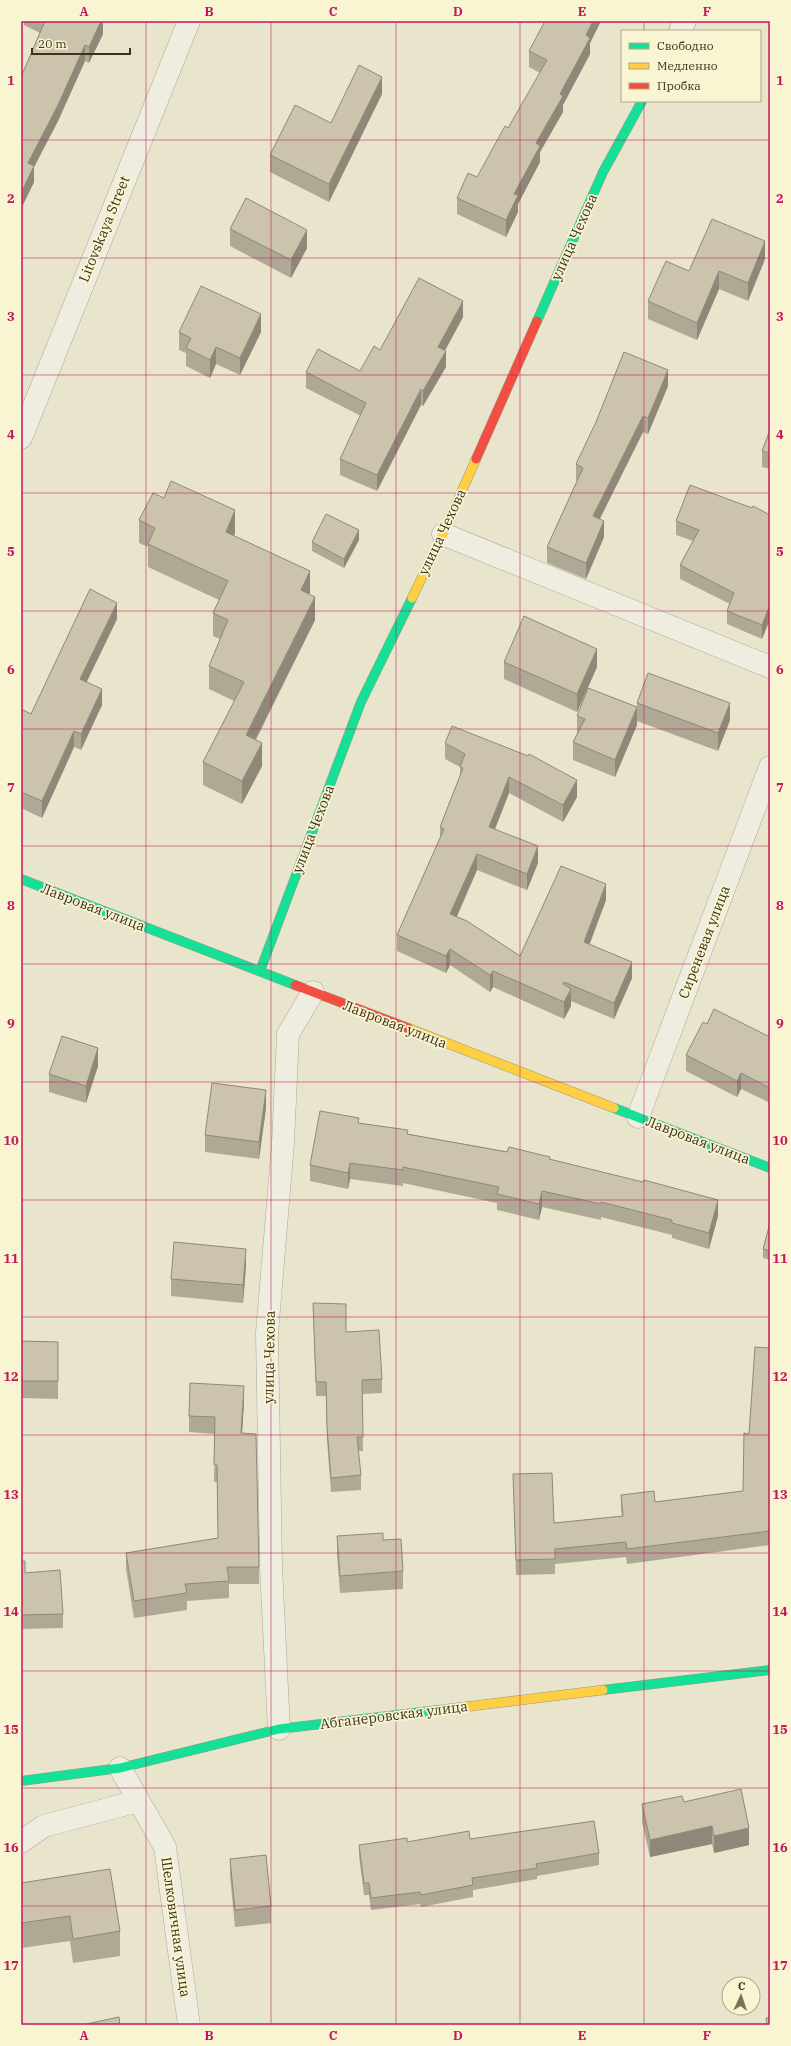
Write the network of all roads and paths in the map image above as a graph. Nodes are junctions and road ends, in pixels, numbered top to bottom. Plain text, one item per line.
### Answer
1 (189, 21) edge
2 (686, 21) edge
3 (681, 30) edge
4 (641, 102) edge
5 (21, 438) edge
6 (443, 534) junction
7 (770, 667) edge
8 (770, 767) edge
9 (21, 879) edge
10 (260, 971) junction
11 (313, 992) junction
12 (638, 1118) junction
13 (770, 1168) edge
14 (770, 1670) edge
15 (279, 1729) junction
16 (120, 1768) junction
17 (21, 1781) edge
18 (138, 1801) junction
19 (21, 1842) edge
20 (190, 2025) edge

1 - 5 street, Litovskaya Street
2 - 3 street
4 - 6 street, улица Чехова
6 - 7 street
6 - 10 street, улица Чехова
8 - 12 street, Сиреневая улица
9 - 10 street, Лавровая улица
10 - 11 street, Лавровая улица
11 - 12 street, Лавровая улица
11 - 15 street, улица Чехова
12 - 13 street, Лавровая улица
14 - 15 street, Абганеровская улица
15 - 16 street, Абганеровская улица
16 - 17 street, Абганеровская улица
16 - 18 street, Шелковичная улица
18 - 19 street
18 - 20 street, Шелковичная улица

